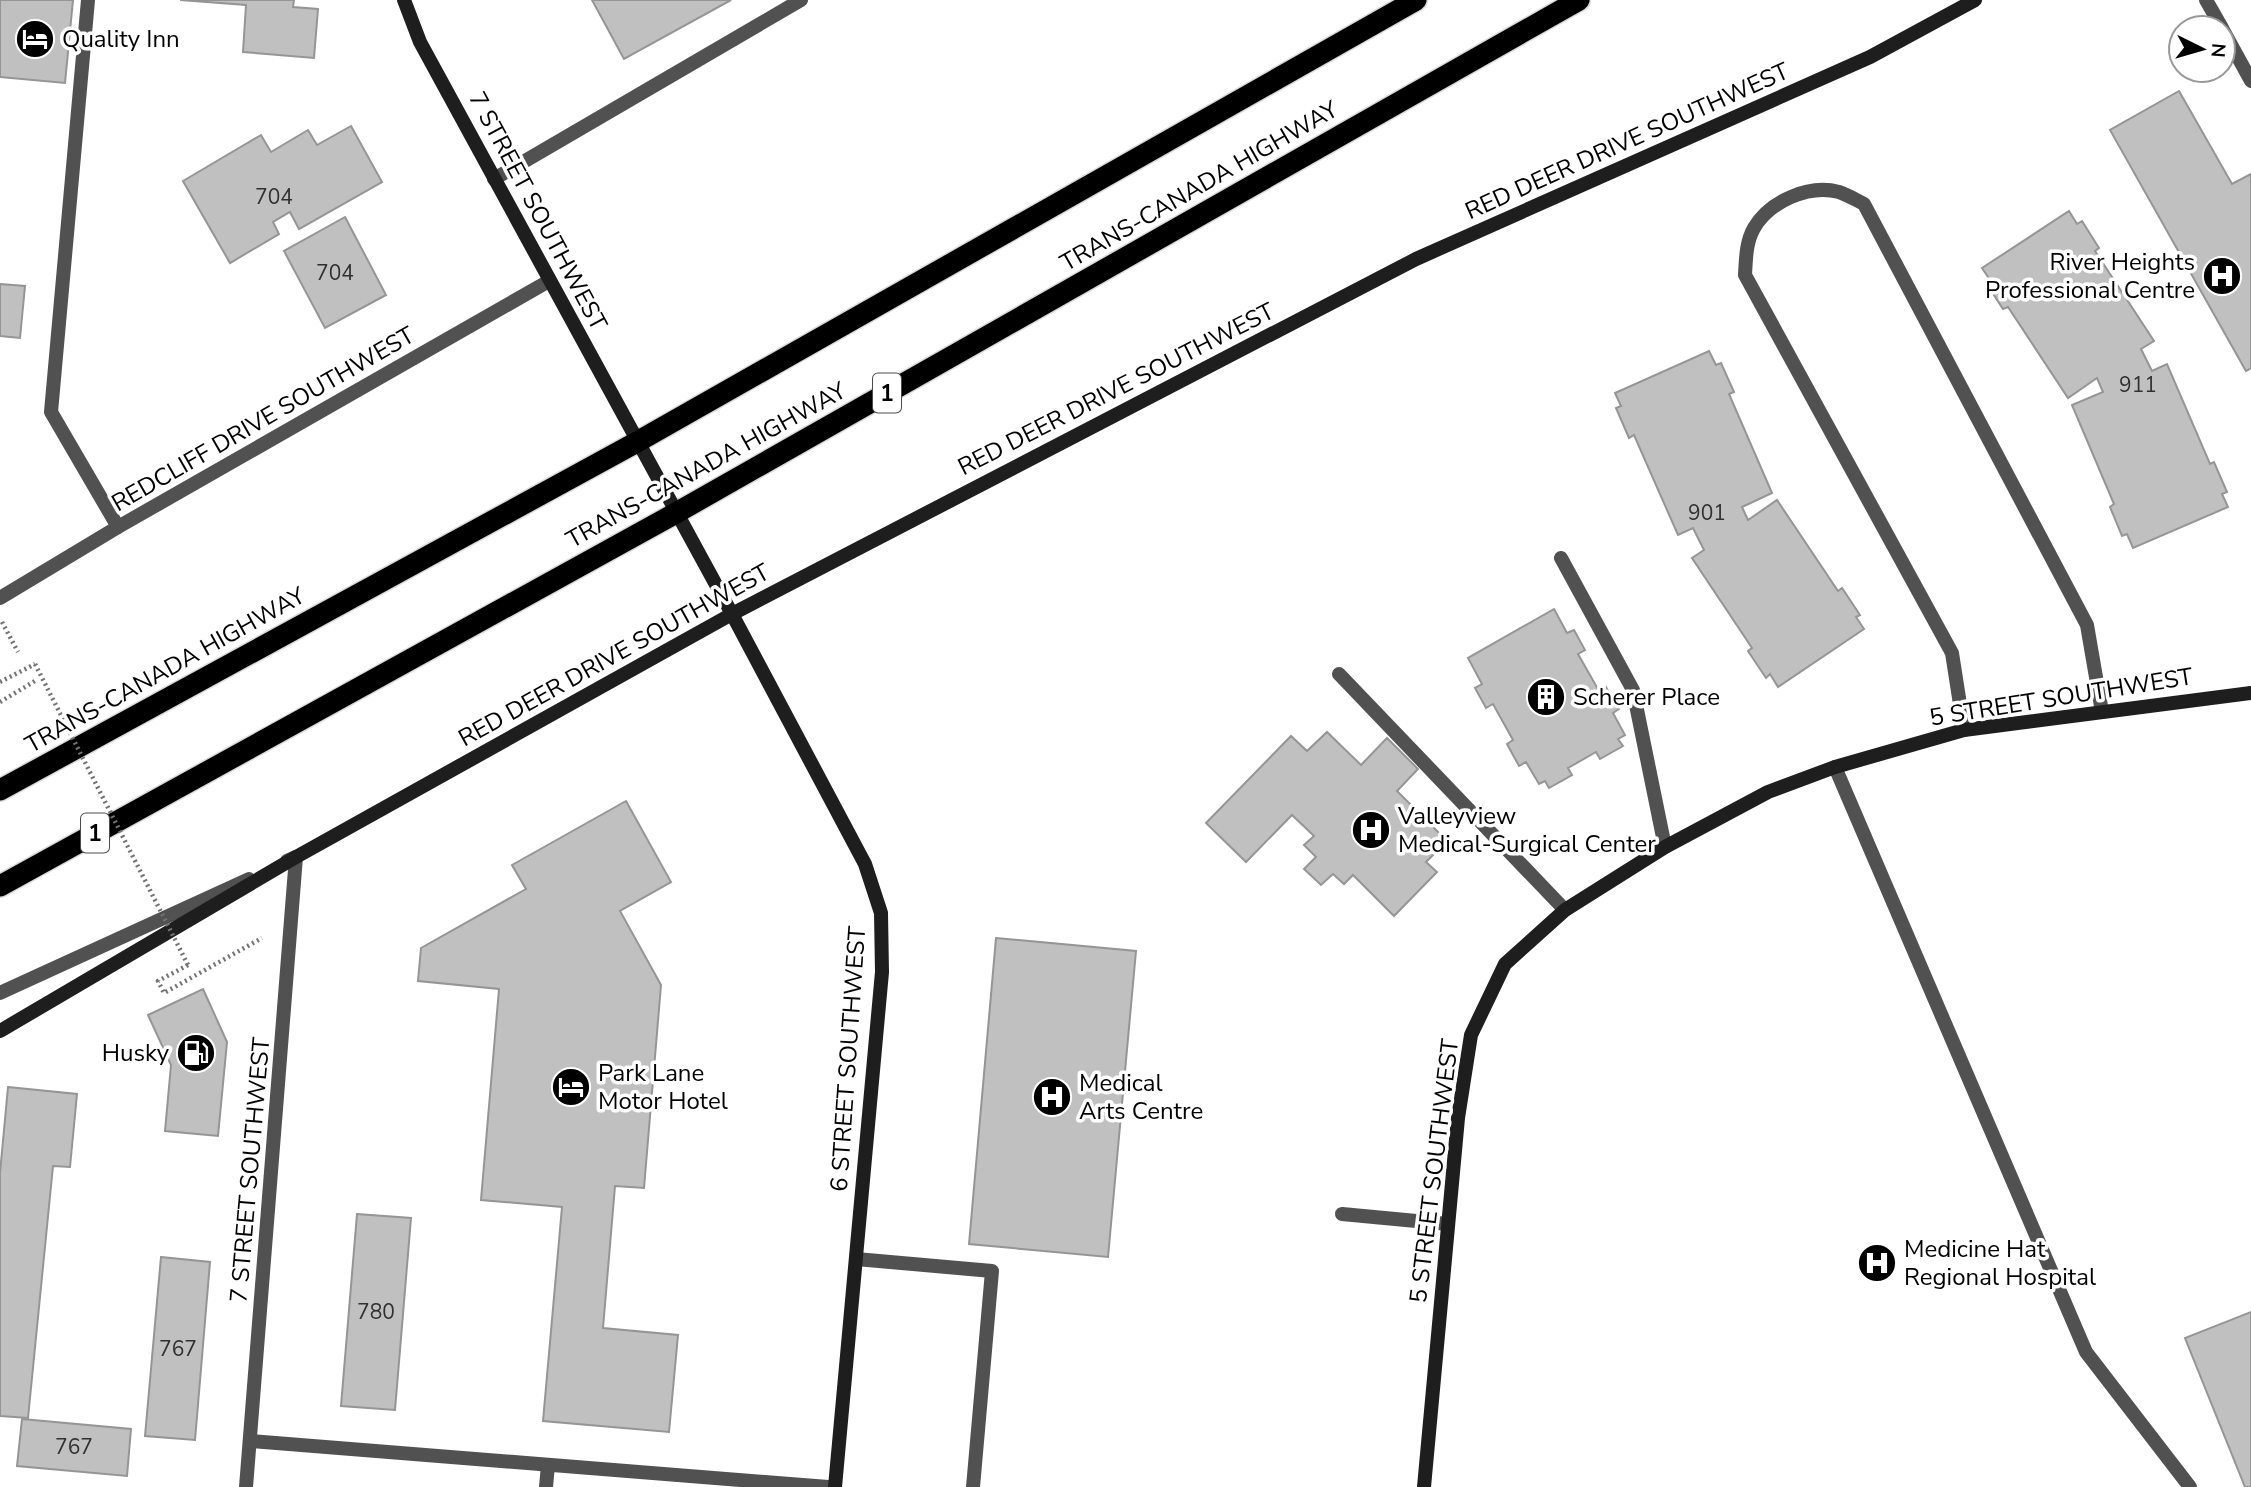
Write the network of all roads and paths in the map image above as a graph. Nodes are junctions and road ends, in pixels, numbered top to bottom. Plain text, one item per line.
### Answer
1 (88, 0) edge
2 (404, 0) edge
3 (801, 0) edge
4 (1416, 0) edge
5 (1579, 0) edge
6 (1975, 0) edge
7 (2237, 56) edge
8 (2251, 82) edge
9 (494, 179) junction
10 (550, 281) junction
11 (637, 442) junction
12 (676, 513) junction
13 (118, 527) junction
14 (1561, 558) dead end
15 (0, 598) edge
16 (732, 614) junction
17 (0, 618) edge
18 (18, 652) dead end
19 (1339, 674) dead end
20 (35, 681) dead end
21 (0, 682) edge
22 (2251, 692) edge
23 (0, 702) edge
24 (2102, 712) junction
25 (1964, 730) junction
26 (1835, 767) junction
27 (0, 790) edge
28 (1665, 847) junction
29 (296, 857) junction
30 (0, 886) edge
31 (1565, 910) junction
32 (293, 921) junction
33 (0, 993) edge
34 (0, 1031) edge
35 (1342, 1214) dead end
36 (1448, 1224) junction
37 (856, 1259) junction
38 (251, 1441) junction
39 (548, 1465) junction
40 (246, 1487) edge
41 (546, 1487) edge
42 (828, 1487) edge
43 (835, 1487) edge
44 (973, 1487) edge
45 (1424, 1487) edge
46 (2190, 1487) edge

1 - 13 street
2 - 9 street, 7 STREET SOUTHWEST
3 - 9 street
4 - 11 highway, TRANS-CANADA HIGHWAY
5 - 12 highway, TRANS-CANADA HIGHWAY / 1
6 - 16 street, RED DEER DRIVE SOUTHWEST
7 - 8 street
9 - 10 street, 7 STREET SOUTHWEST
10 - 11 street, 7 STREET SOUTHWEST
10 - 13 street, REDCLIFF DRIVE SOUTHWEST
11 - 12 street, 6 STREET SOUTHWEST
11 - 27 highway, TRANS-CANADA HIGHWAY
12 - 16 street, 6 STREET SOUTHWEST
12 - 30 highway, TRANS-CANADA HIGHWAY / 1
13 - 15 street, REDCLIFF DRIVE SOUTHWEST
14 - 28 street
16 - 29 street, RED DEER DRIVE SOUTHWEST
16 - 37 street, 6 STREET SOUTHWEST
17 - 18 path
19 - 31 street
20 - 23 path
21 - 32 path, bridge
22 - 24 street, 5 STREET SOUTHWEST
24 - 25 street, 5 STREET SOUTHWEST
24 - 25 street
25 - 26 street, 5 STREET SOUTHWEST
26 - 28 street, 5 STREET SOUTHWEST
26 - 46 street
28 - 31 street, 5 STREET SOUTHWEST
29 - 32 street, 7 STREET SOUTHWEST
29 - 33 street, RED DEER DRIVE SOUTHWEST
29 - 34 street, RED DEER DRIVE SOUTHWEST
31 - 36 street, 5 STREET SOUTHWEST
32 - 38 street, 7 STREET SOUTHWEST
35 - 36 street
36 - 45 street, 5 STREET SOUTHWEST
37 - 43 street, 6 STREET SOUTHWEST
37 - 44 street
38 - 39 street
38 - 40 street, 7 STREET SOUTHWEST
39 - 41 street
39 - 42 street

